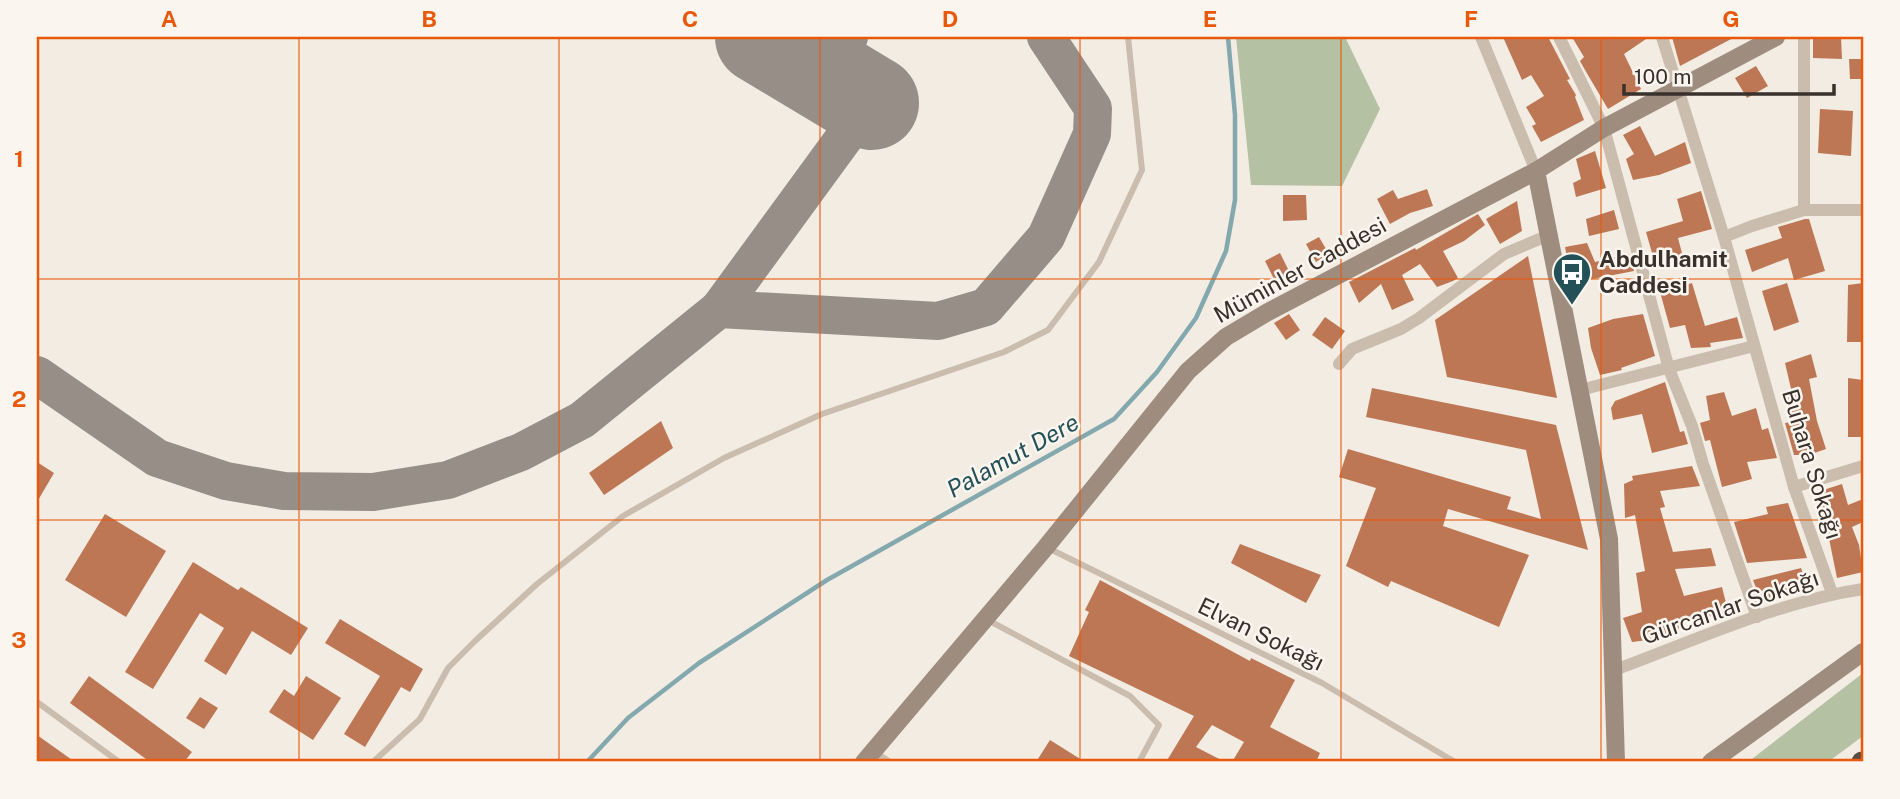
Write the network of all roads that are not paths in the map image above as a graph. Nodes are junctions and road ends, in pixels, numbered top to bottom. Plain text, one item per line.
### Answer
1 (1128, 37) edge
2 (1481, 37) edge
3 (1559, 37) edge
4 (1662, 37) edge
5 (1776, 37) edge
6 (1804, 37) edge
7 (1679, 88) junction
8 (1604, 128) junction
9 (1536, 171) junction
10 (1804, 210) junction
11 (1863, 210) edge
12 (1549, 234) junction
13 (1724, 237) junction
14 (1754, 345) junction
15 (1339, 364) dead end
16 (1669, 369) junction
17 (1580, 390) junction
18 (1863, 466) edge
19 (1794, 487) junction
20 (1046, 547) junction
21 (1863, 589) edge
22 (1832, 593) junction
23 (1757, 617) junction
24 (984, 618) junction
25 (1863, 652) edge
26 (1612, 671) junction
27 (37, 702) edge
28 (1616, 753) edge
29 (869, 757) edge
30 (119, 762) edge
31 (373, 762) edge
32 (890, 762) edge
33 (1139, 762) edge
34 (1455, 762) edge
35 (1628, 762) edge
36 (1711, 762) edge

1 - 31 lane
2 - 9 street
3 - 8 street
4 - 7 street, Buhara Sokağı
5 - 7 street, Müminler Caddesi
6 - 10 street
7 - 8 street, Müminler Caddesi
7 - 13 street, Buhara Sokağı
8 - 9 street, Müminler Caddesi
8 - 16 street
9 - 12 street
9 - 20 street, Müminler Caddesi
10 - 11 street
10 - 13 street
12 - 15 street
12 - 17 street
13 - 14 street, Buhara Sokağı
14 - 16 street
14 - 19 street, Buhara Sokağı
16 - 17 street
16 - 23 street
17 - 26 street
18 - 19 street
19 - 22 street, Buhara Sokağı
20 - 24 street, Müminler Caddesi
20 - 34 lane, Elvan Sokağı
21 - 22 street, Gürcanlar Sokağı
22 - 23 street, Gürcanlar Sokağı
23 - 26 street, Gürcanlar Sokağı
24 - 29 street, Müminler Caddesi
24 - 33 lane
25 - 36 street
26 - 28 street
27 - 30 lane
28 - 35 street
29 - 32 lane

